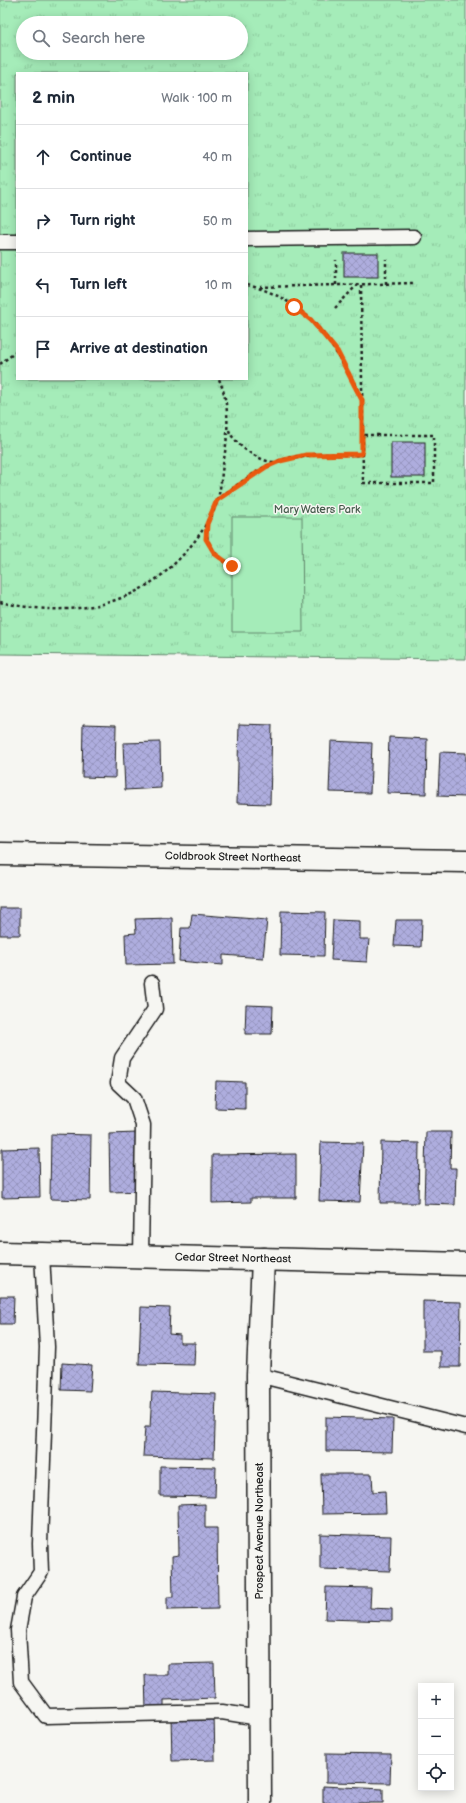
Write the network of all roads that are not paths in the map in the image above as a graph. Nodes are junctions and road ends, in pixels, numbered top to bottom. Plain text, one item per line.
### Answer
1 (414, 237) dead end
2 (248, 239) edge
3 (0, 242) edge
4 (16, 242) edge
5 (0, 854) edge
6 (466, 861) edge
7 (152, 983) dead end
8 (0, 1253) edge
9 (42, 1254) junction
10 (141, 1256) junction
11 (263, 1259) junction
12 (466, 1264) edge
13 (258, 1375) junction
14 (466, 1427) edge
15 (259, 1718) junction
16 (260, 1803) edge

1 - 2 lane
3 - 4 lane
5 - 6 street, Coldbrook Street Northeast
7 - 10 lane
8 - 9 street, Cedar Street Northeast
9 - 10 street, Cedar Street Northeast
9 - 15 lane
10 - 11 street, Cedar Street Northeast
11 - 12 street, Cedar Street Northeast
11 - 13 street, Prospect Avenue Northeast
13 - 14 lane
13 - 15 street, Prospect Avenue Northeast
15 - 16 street, Prospect Avenue Northeast

